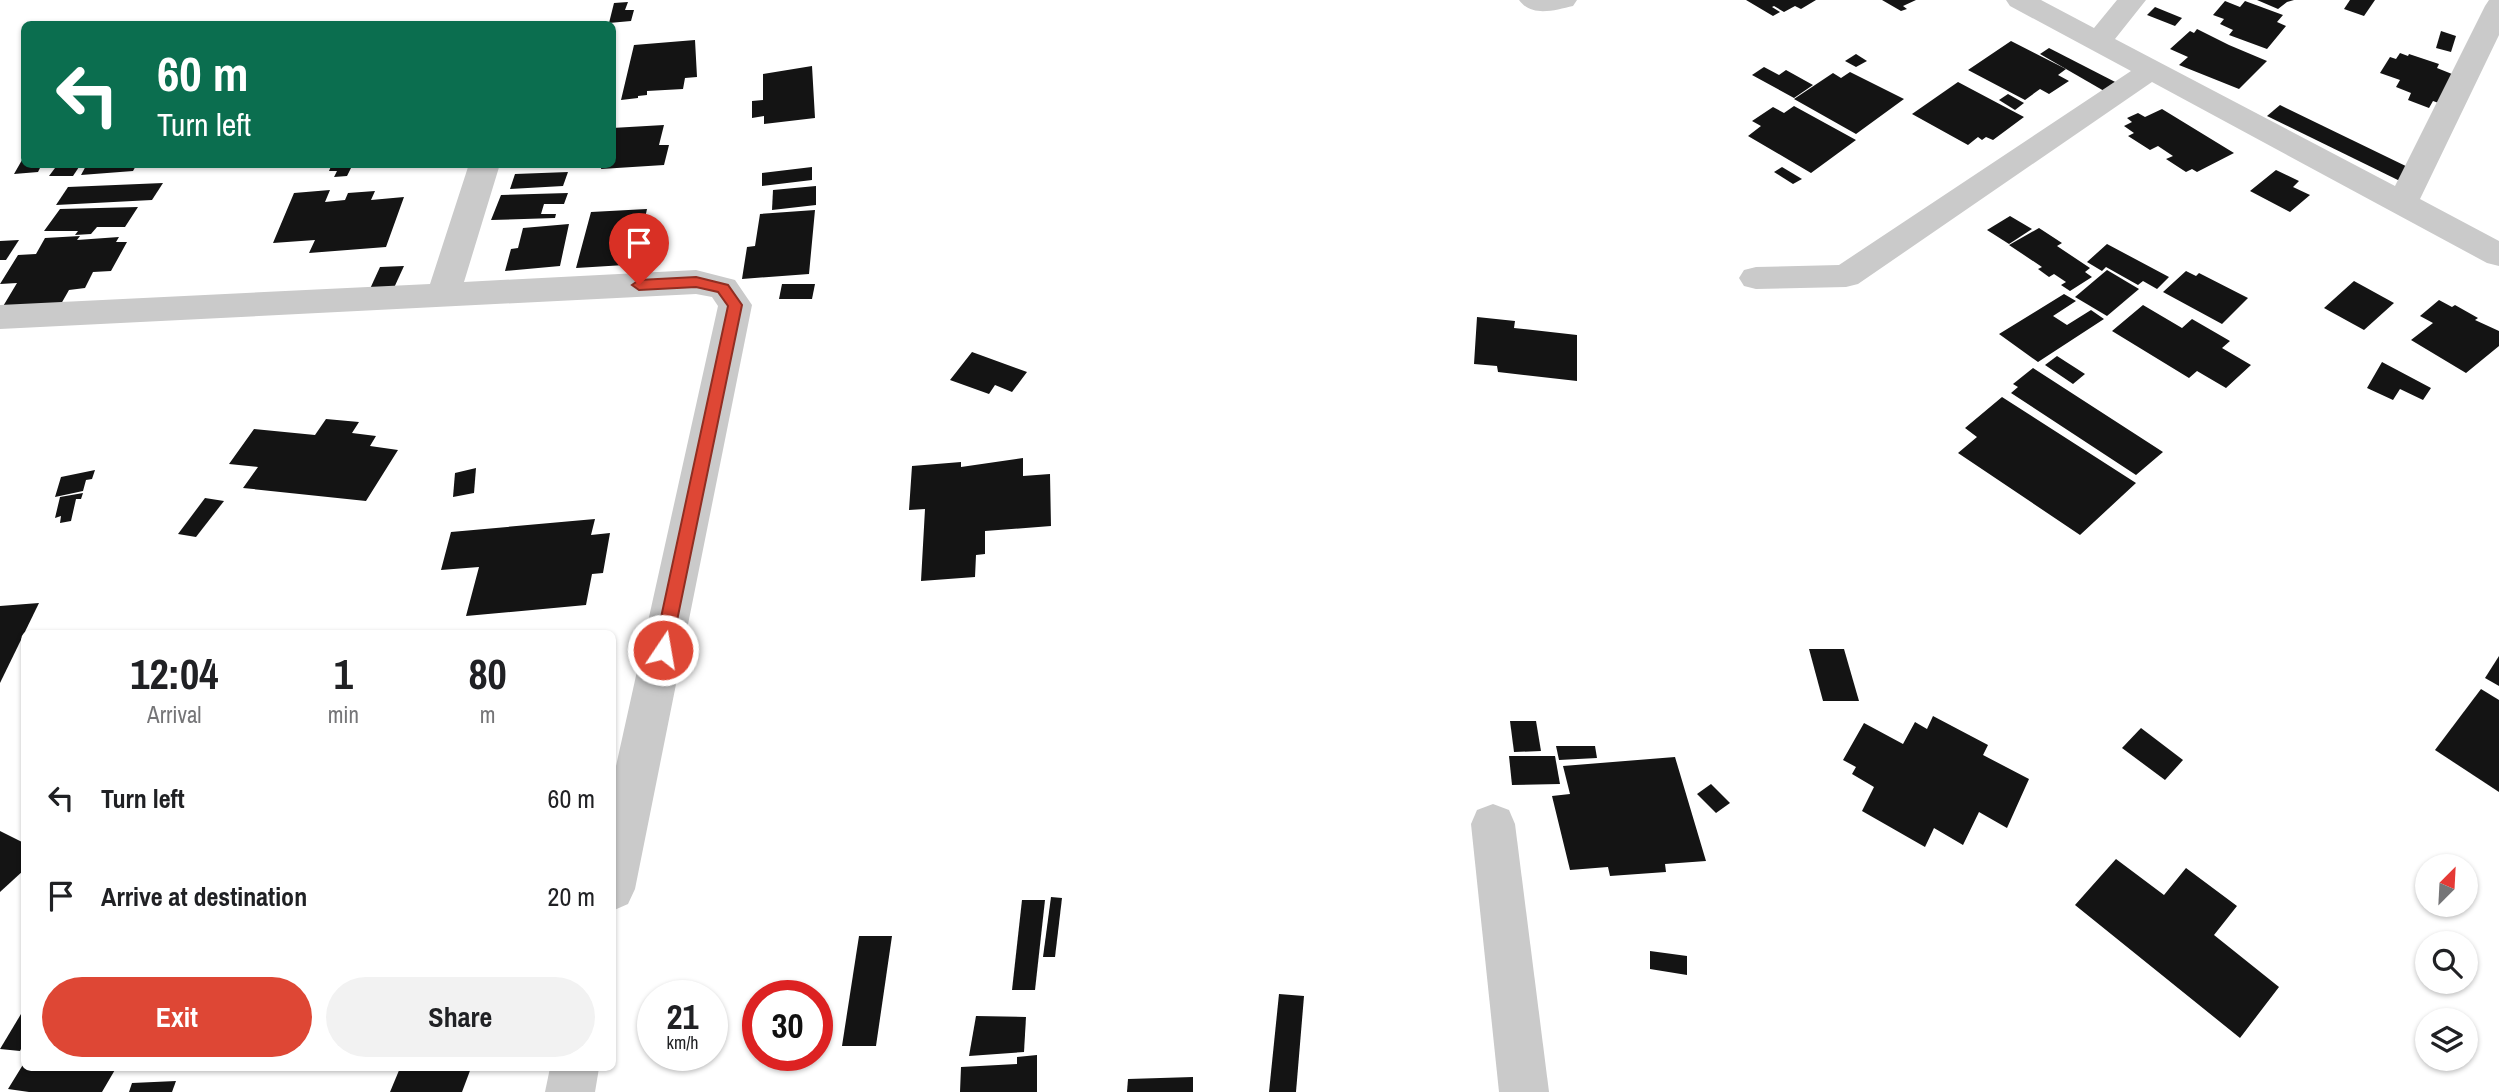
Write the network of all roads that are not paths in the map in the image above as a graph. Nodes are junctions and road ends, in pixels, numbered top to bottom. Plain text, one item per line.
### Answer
1 (1532, 0) edge
2 (1563, 0) edge
3 (2020, 0) edge
4 (2132, 0) edge
5 (2499, 6) edge
6 (2098, 41) junction
7 (2151, 69) junction
8 (484, 168) edge
9 (2402, 203) junction
10 (2499, 255) edge
11 (1756, 278) dead end
12 (443, 295) junction
13 (0, 317) edge
14 (1493, 824) dead end
15 (616, 870) edge
16 (574, 1071) edge
17 (570, 1092) edge
18 (1524, 1092) edge

1 - 2 street
3 - 6 street
4 - 6 street
5 - 9 street
6 - 7 street
7 - 9 street
7 - 11 street
8 - 12 street
9 - 10 street
12 - 13 street
12 - 15 street
14 - 18 street
16 - 17 street

